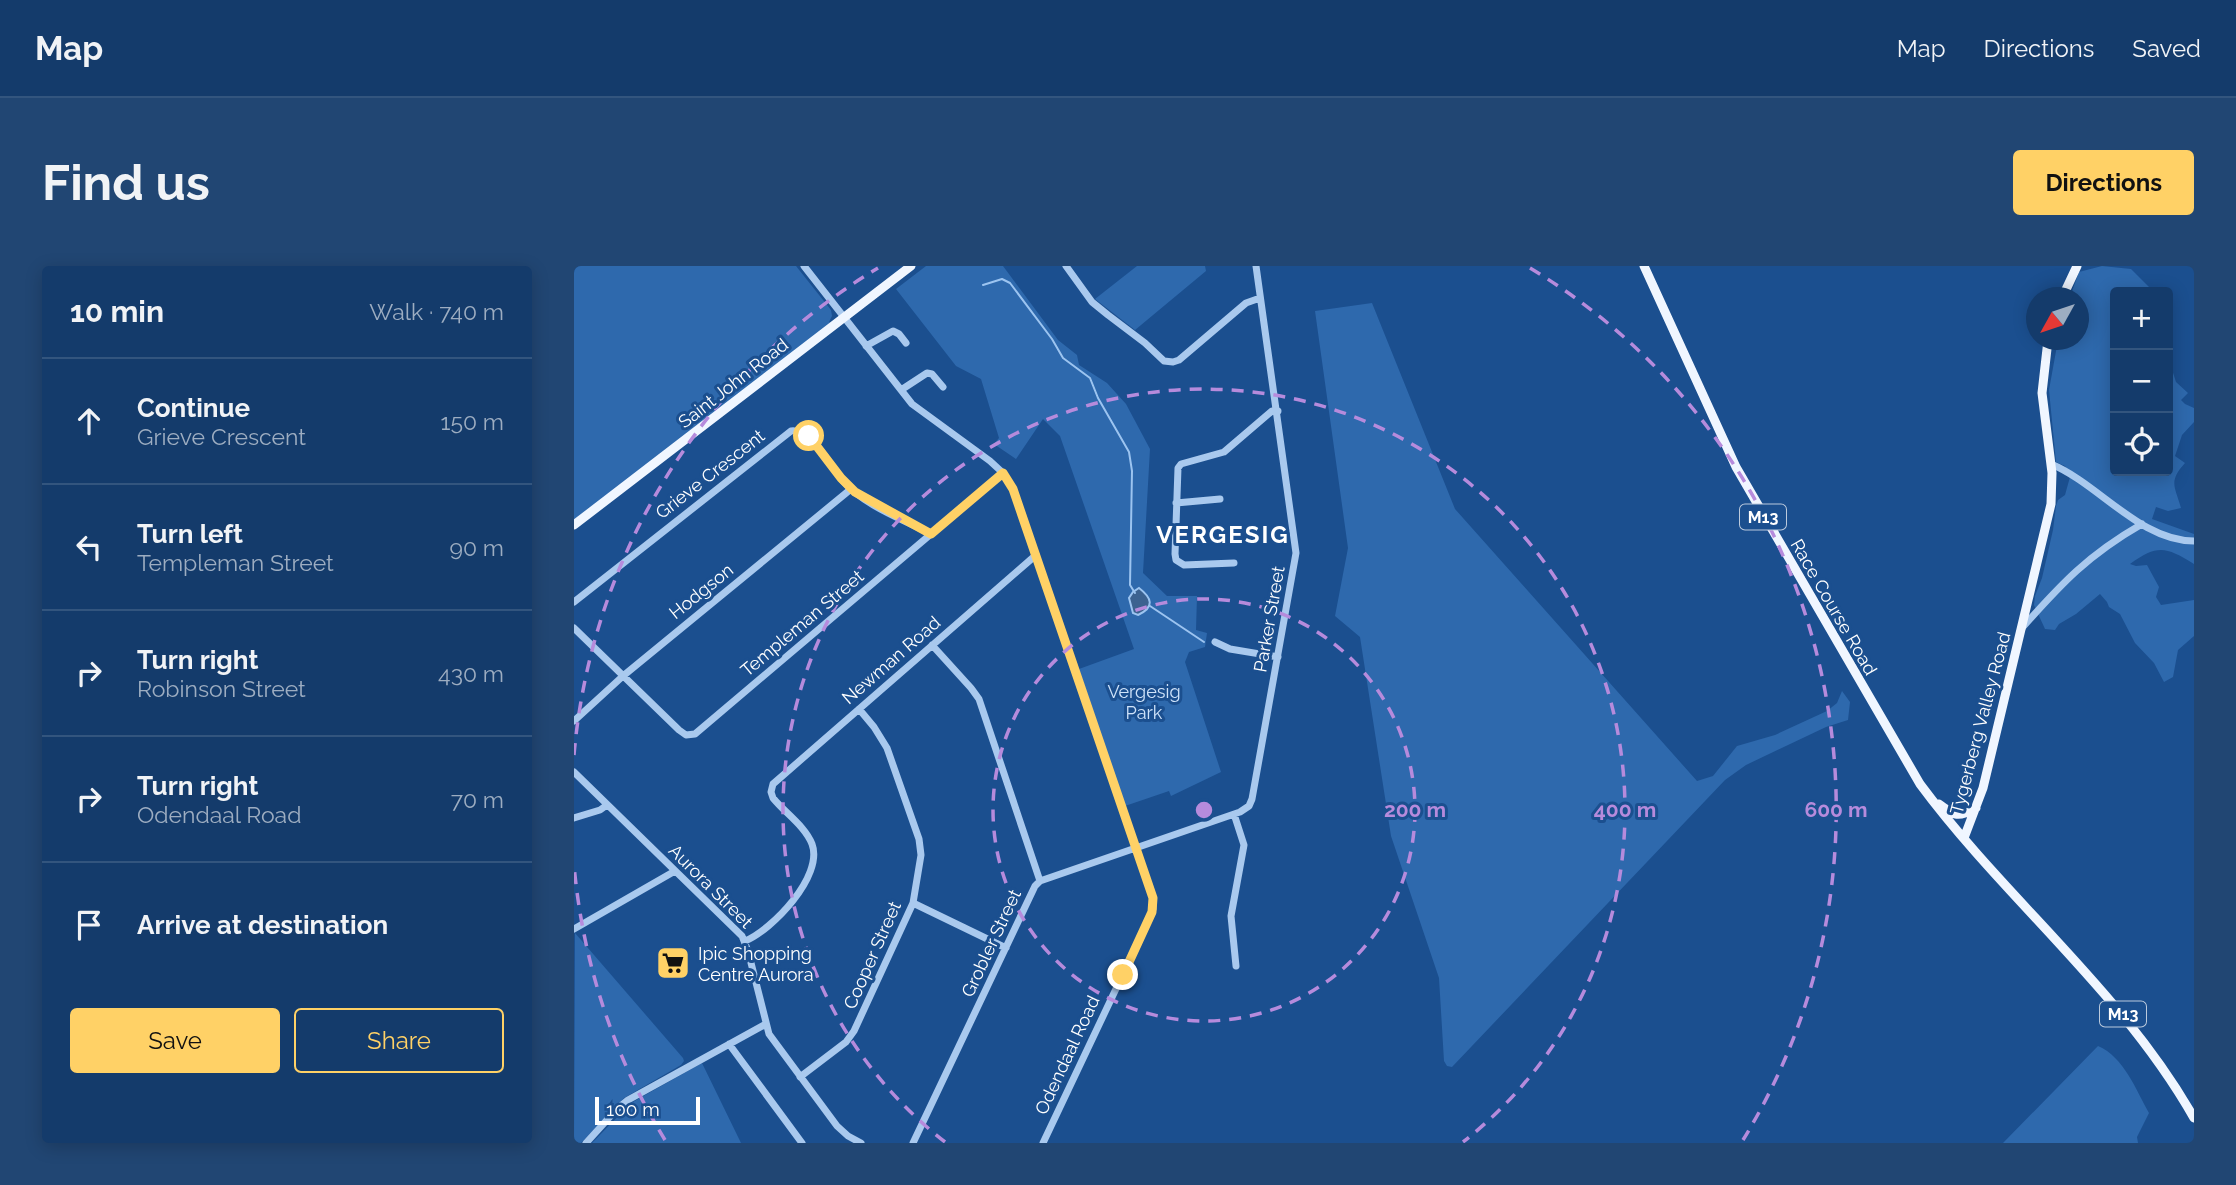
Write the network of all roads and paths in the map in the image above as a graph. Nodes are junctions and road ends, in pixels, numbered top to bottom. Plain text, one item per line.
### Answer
1 (804, 266) edge
2 (911, 266) edge
3 (1066, 266) edge
4 (1255, 266) edge
5 (1644, 266) edge
6 (2077, 266) edge
7 (2067, 287) edge
8 (1260, 298) junction
9 (844, 317) junction
10 (906, 342) dead end
11 (866, 346) junction
12 (2047, 350) edge
13 (943, 387) dead end
14 (901, 390) junction
15 (1278, 411) junction
16 (2051, 464) junction
17 (1003, 473) junction
18 (851, 489) junction
19 (1220, 499) dead end
20 (1176, 503) junction
21 (2142, 524) junction
22 (574, 525) edge
23 (931, 534) junction
24 (2194, 541) edge
25 (1036, 555) junction
26 (1234, 563) dead end
27 (574, 602) edge
28 (574, 628) edge
29 (2021, 629) junction
30 (1215, 642) dead end
31 (932, 645) junction
32 (1278, 657) junction
33 (623, 676) junction
34 (859, 709) junction
35 (574, 721) edge
36 (574, 772) edge
37 (1927, 794) junction
38 (607, 805) junction
39 (1976, 807) junction
40 (1234, 814) junction
41 (574, 818) edge
42 (1964, 838) junction
43 (1136, 848) junction
44 (675, 871) junction
45 (1040, 881) junction
46 (913, 903) junction
47 (574, 929) edge
48 (745, 941) junction
49 (1006, 948) junction
50 (1236, 966) dead end
51 (766, 1024) junction
52 (729, 1044) junction
53 (800, 1077) junction
54 (2194, 1118) edge
55 (858, 1142) edge
56 (586, 1143) edge
57 (802, 1143) edge
58 (913, 1143) edge
59 (1043, 1143) edge

1 - 9 street
2 - 9 main road, Saint John Road
3 - 8 street
4 - 8 street, Parker Street
5 - 37 main road, Race Course Road / M13
6 - 7 main road
8 - 15 street, Parker Street
9 - 11 street
9 - 22 main road, Saint John Road
10 - 11 street
11 - 14 street
12 - 16 main road, Tygerberg Valley Road
13 - 14 street
14 - 17 street
15 - 20 street
15 - 32 street, Parker Street
16 - 21 street
16 - 29 main road, Tygerberg Valley Road
17 - 23 street, Templeman Street
17 - 25 street
18 - 23 street, Grieve Crescent
18 - 27 street, Grieve Crescent
18 - 33 street, Hodgson
19 - 20 street
20 - 26 street
21 - 24 street
21 - 29 street
23 - 33 street, Templeman Street
25 - 31 street, Newman Road
25 - 43 street
28 - 33 street
29 - 39 main road, Tygerberg Valley Road
30 - 32 street
31 - 34 street, Newman Road
31 - 45 street, Grobler Street
32 - 40 street, Parker Street
33 - 35 street, Hodgson
34 - 46 street, Cooper Street
34 - 48 street, Newman Road
36 - 38 street, Aurora Street
37 - 39 main road
37 - 42 main road, Race Course Road / M13
38 - 41 street
38 - 44 street, Aurora Street
39 - 42 main road, Tygerberg Valley Road
40 - 43 street
40 - 50 street
42 - 54 main road, Tygerberg Valley Road / M13
43 - 45 street
43 - 59 street, Odendaal Road
44 - 47 street
44 - 48 street, Aurora Street
45 - 49 street, Grobler Street
46 - 49 street
46 - 53 street, Cooper Street
48 - 51 street, Aurora Street
49 - 58 street, Grobler Street
51 - 52 street
51 - 53 street, Aurora Street
52 - 56 street
52 - 57 street
53 - 55 street, Aurora Street

